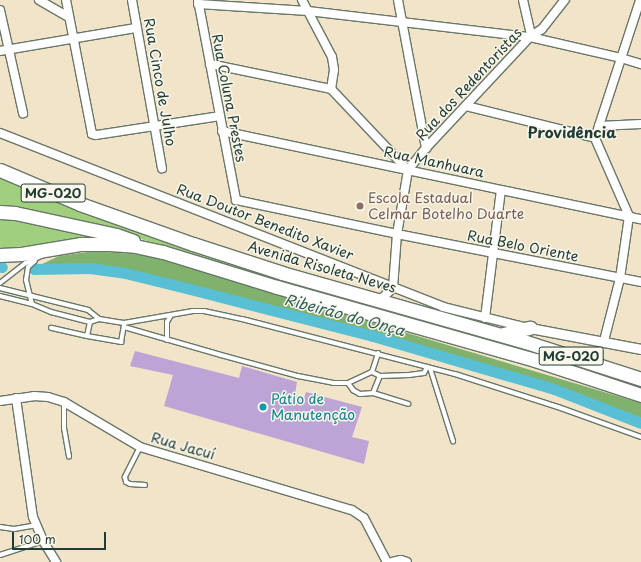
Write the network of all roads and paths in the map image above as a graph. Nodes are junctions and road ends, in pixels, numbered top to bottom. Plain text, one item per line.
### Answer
1 (39, 0) edge
2 (66, 0) edge
3 (132, 0) edge
4 (302, 0) edge
5 (398, 0) edge
6 (523, 0) edge
7 (565, 0) edge
8 (640, 0) edge
9 (198, 2) edge
10 (0, 10) edge
11 (308, 11) junction
12 (69, 17) junction
13 (402, 22) junction
14 (136, 28) junction
15 (530, 36) junction
16 (72, 38) junction
17 (9, 50) junction
18 (0, 51) edge
19 (621, 58) junction
20 (210, 64) junction
21 (641, 64) edge
22 (331, 89) junction
23 (466, 106) junction
24 (23, 113) dead end
25 (220, 116) junction
26 (641, 124) edge
27 (155, 126) junction
28 (599, 126) junction
29 (222, 131) junction
30 (0, 133) edge
31 (595, 138) junction
32 (426, 148) junction
33 (162, 168) dead end
34 (0, 170) edge
35 (408, 170) junction
36 (501, 190) junction
37 (236, 200) joint
38 (0, 212) edge
39 (641, 212) edge
40 (634, 217) edge
41 (397, 234) junction
42 (82, 244) junction
43 (163, 252) junction
44 (494, 253) junction
45 (0, 255) edge
46 (38, 258) junction
47 (620, 278) junction
48 (641, 282) edge
49 (0, 283) edge
50 (0, 288) edge
51 (393, 288) junction
52 (29, 295) junction
53 (0, 296) edge
54 (380, 300) junction
55 (32, 304) junction
56 (171, 315) junction
57 (485, 318) junction
58 (99, 319) junction
59 (90, 322) junction
60 (124, 325) junction
61 (51, 328) dead end
62 (530, 328) junction
63 (501, 335) junction
64 (87, 336) junction
65 (167, 340) junction
66 (604, 341) junction
67 (641, 349) edge
68 (378, 353) junction
69 (429, 368) junction
70 (372, 372) junction
71 (380, 376) junction
72 (641, 379) edge
73 (348, 383) junction
74 (373, 393) junction
75 (641, 395) edge
76 (16, 398) junction
77 (0, 401) edge
78 (64, 402) junction
79 (408, 404) dead end
80 (641, 437) edge
81 (453, 441) dead end
82 (140, 447) junction
83 (69, 457) dead end
84 (145, 485) dead end
85 (36, 526) junction
86 (0, 527) edge
87 (43, 541) junction
88 (0, 555) edge
89 (56, 562) edge
90 (387, 562) edge
91 (392, 562) edge
92 (407, 562) edge

1 - 12 street
2 - 12 street
3 - 14 street, Rua Cinco de Julho
4 - 11 street
5 - 13 street
6 - 15 street
7 - 15 street, Rua dos Redentoristas
8 - 19 street
9 - 11 street
9 - 20 street, Rua Coluna Prestes
10 - 17 street
11 - 13 street
11 - 22 street
12 - 16 street
13 - 15 street
13 - 32 street
14 - 16 street
14 - 27 street, Rua Cinco de Julho
15 - 19 street
15 - 23 street, Rua dos Redentoristas
16 - 17 street
16 - 27 street
17 - 18 street
17 - 24 street
19 - 21 street
19 - 28 street
20 - 22 street
20 - 25 street, Rua Coluna Prestes
22 - 35 street
23 - 31 street
23 - 32 street, Rua dos Redentoristas
25 - 27 street
25 - 29 street, Rua Coluna Prestes
26 - 28 street
27 - 33 street, Rua Cinco de Julho
28 - 31 street
29 - 35 street, Rua Manhuara
29 - 37 street, Rua Coluna Prestes
30 - 51 street, Rua Doutor Benedito Xavier
31 - 40 street
32 - 35 street, Rua dos Redentoristas
34 - 54 highway, Avenida Risoleta Neves / MG-020
35 - 36 street, Rua Manhuara
35 - 41 street
36 - 40 street, Rua Manhuara
36 - 44 street
37 - 41 street, Rua Belo Oriente
38 - 43 highway
39 - 40 street
40 - 47 street
41 - 44 street, Rua Belo Oriente
41 - 51 street
42 - 43 highway, MG-020
42 - 45 highway, MG-020
42 - 46 lane
43 - 75 highway, MG-020
44 - 47 street, Rua Belo Oriente
44 - 57 street
46 - 49 lane
46 - 52 lane
47 - 48 street, Rua Belo Oriente
47 - 66 street
50 - 52 lane
51 - 54 street
51 - 57 street, Rua Doutor Benedito Xavier
52 - 55 lane
52 - 58 lane
53 - 55 lane
54 - 63 highway, Avenida Risoleta Neves / MG-020
55 - 59 lane
56 - 60 lane
56 - 65 lane
56 - 68 lane
57 - 62 street, Rua Doutor Benedito Xavier
58 - 59 lane
58 - 60 lane
59 - 64 lane
60 - 64 lane
60 - 65 lane
61 - 64 lane
62 - 63 highway
62 - 66 street, Rua Doutor Benedito Xavier
63 - 72 highway, Avenida Risoleta Neves / MG-020
65 - 73 lane
66 - 67 street, Rua Doutor Benedito Xavier
68 - 69 lane
68 - 70 lane
69 - 71 lane
69 - 80 lane
69 - 81 lane
70 - 71 lane
70 - 73 lane
71 - 74 lane
73 - 74 lane
74 - 79 lane
76 - 77 street, Rua Jacuí
76 - 78 street, Rua Jacuí
76 - 85 street
78 - 82 street, Rua Jacuí
78 - 83 lane
82 - 84 lane
82 - 90 street, Rua Jacuí
85 - 86 lane
85 - 87 street
87 - 88 lane
87 - 89 street
91 - 92 street

